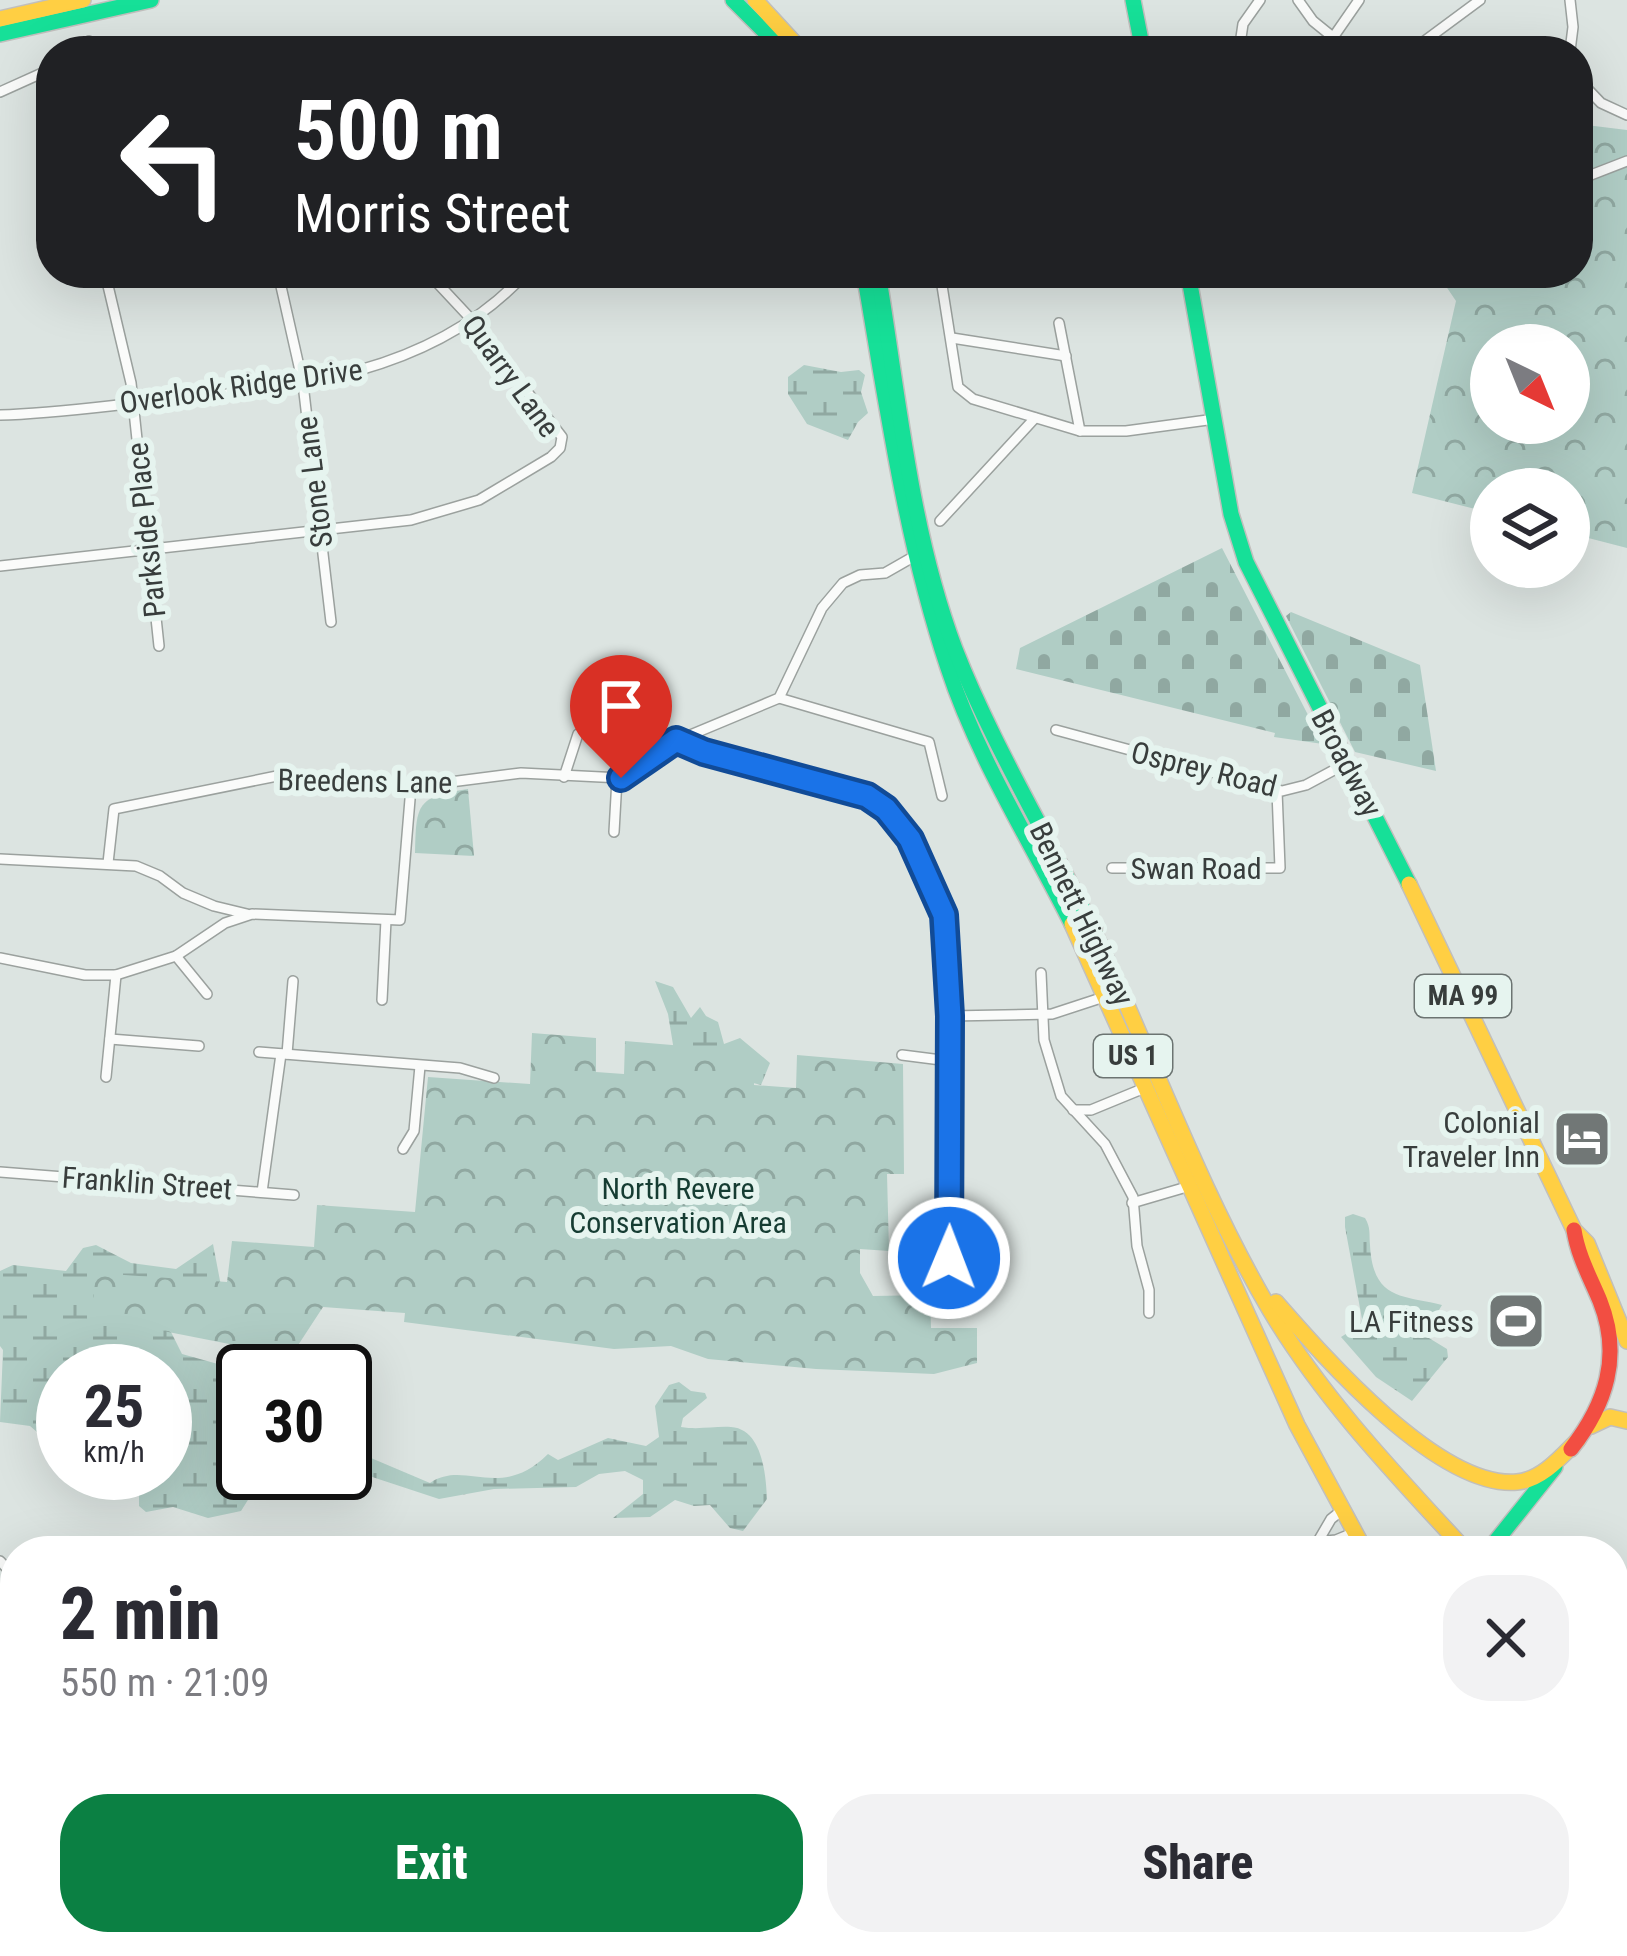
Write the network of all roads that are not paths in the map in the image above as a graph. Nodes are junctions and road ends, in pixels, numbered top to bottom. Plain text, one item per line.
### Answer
1 (83, 0) edge
2 (151, 0) edge
3 (733, 0) edge
4 (755, 0) edge
5 (1133, 0) edge
6 (1260, 0) edge
7 (1298, 0) edge
8 (1360, 0) edge
9 (1480, 0) edge
10 (1570, 0) edge
11 (0, 19) edge
12 (0, 34) edge
13 (769, 36) edge
14 (788, 36) edge
15 (1140, 36) edge
16 (1241, 36) edge
17 (1328, 36) edge
18 (1333, 36) edge
19 (1431, 36) edge
20 (1572, 36) edge
21 (36, 76) edge
22 (0, 92) edge
23 (1593, 95) edge
24 (1627, 115) edge
25 (1627, 161) edge
26 (1593, 174) edge
27 (108, 288) edge
28 (281, 288) edge
29 (442, 288) edge
30 (508, 288) edge
31 (867, 288) edge
32 (881, 288) edge
33 (943, 288) edge
34 (1191, 288) edge
35 (471, 319) junction
36 (1059, 323) dead end
37 (952, 338) junction
38 (1066, 356) junction
39 (303, 384) junction
40 (133, 403) junction
41 (0, 415) edge
42 (1035, 418) junction
43 (1215, 419) junction
44 (1080, 431) junction
45 (940, 520) dead end
46 (320, 533) junction
47 (147, 550) junction
48 (913, 557) junction
49 (0, 566) edge
50 (331, 622) dead end
51 (159, 646) dead end
52 (778, 698) junction
53 (1056, 730) dead end
54 (578, 734) dead end
55 (676, 740) junction
56 (1347, 763) junction
57 (564, 777) junction
58 (617, 779) junction
59 (411, 788) junction
60 (1277, 790) junction
61 (942, 796) dead end
62 (614, 832) dead end
63 (0, 859) edge
64 (108, 862) junction
65 (1112, 868) dead end
66 (252, 914) junction
67 (386, 920) junction
68 (176, 956) junction
69 (0, 958) edge
70 (1042, 973) dead end
71 (116, 975) junction
72 (293, 982) dead end
73 (207, 994) dead end
74 (1107, 996) junction
75 (382, 1000) dead end
76 (1042, 1015) junction
77 (950, 1016) junction
78 (110, 1039) junction
79 (199, 1046) dead end
80 (259, 1052) dead end
81 (284, 1054) junction
82 (902, 1055) dead end
83 (949, 1060) junction
84 (421, 1066) junction
85 (106, 1077) dead end
86 (494, 1078) dead end
87 (1147, 1088) junction
88 (1072, 1110) junction
89 (403, 1149) dead end
90 (0, 1172) edge
91 (1190, 1186) junction
92 (262, 1192) junction
93 (294, 1195) dead end
94 (1132, 1203) junction
95 (1574, 1230) junction
96 (1246, 1268) junction
97 (937, 1275) dead end
98 (1149, 1313) dead end
99 (1627, 1341) edge
100 (1627, 1421) edge
101 (1578, 1440) junction
102 (1341, 1511) junction
103 (1354, 1533) junction
104 (1321, 1536) edge
105 (1343, 1536) edge
106 (1356, 1536) edge
107 (1453, 1536) edge
108 (1500, 1536) edge

1 - 11 main road
2 - 12 main road
3 - 13 main road
4 - 14 main road
5 - 15 main road
6 - 16 street
7 - 17 street
8 - 18 street
9 - 19 street
10 - 20 street
21 - 22 street
23 - 24 street
25 - 26 street
27 - 40 street, Parkside Place
28 - 39 street, Stone Lane
29 - 35 street, Quarry Lane
30 - 35 street, Overlook Ridge Drive
31 - 48 main road, Bennett Highway / US 1
32 - 96 main road, Bennett Highway / US 1
33 - 37 street
34 - 43 main road, Broadway / MA 99
35 - 39 street, Overlook Ridge Drive
35 - 46 street, Quarry Lane
36 - 38 street
37 - 38 street
37 - 42 street
38 - 44 street
39 - 40 street, Overlook Ridge Drive
39 - 46 street, Stone Lane
40 - 41 street, Overlook Ridge Drive
40 - 47 street, Parkside Place
42 - 44 street
42 - 45 street
43 - 44 street
43 - 56 main road, Broadway / MA 99
46 - 47 street
46 - 50 street, Stone Lane
47 - 49 street
47 - 51 street, Parkside Place
48 - 52 street
48 - 74 main road, Bennett Highway / US 1
52 - 55 street
52 - 61 street
53 - 60 street, Osprey Road
54 - 57 street
55 - 58 street
55 - 77 street
56 - 60 street, Osprey Road
56 - 95 main road, Broadway / MA 99
57 - 58 street, Breedens Lane
57 - 59 street, Breedens Lane
58 - 62 street
59 - 64 street, Breedens Lane
59 - 67 street
60 - 65 street, Swan Road
63 - 64 street
64 - 66 street
66 - 67 street
66 - 68 street
67 - 75 street
68 - 71 street
68 - 73 street
69 - 71 street
70 - 76 street
71 - 78 street
72 - 81 street
74 - 76 street
74 - 87 main road, Bennett Highway / US 1
76 - 77 street
76 - 88 street
77 - 83 street
78 - 79 street
78 - 85 street
80 - 81 street
81 - 84 street
81 - 92 street
82 - 83 street
83 - 97 street
84 - 86 street
84 - 89 street
87 - 88 street
87 - 91 main road, Bennett Highway / US 1
88 - 94 street
90 - 92 street, Franklin Street
91 - 94 street
91 - 102 main road, Bennett Highway / US 1
92 - 93 street, Franklin Street
94 - 98 street
95 - 99 main road, Broadway / MA 99
95 - 101 main road, Broadway / MA 99
96 - 101 main road
96 - 107 main road, Bennett Highway / US 1
100 - 101 main road
101 - 108 main road, Broadway / MA 99
102 - 103 main road, Bennett Highway / US 1
102 - 104 street
103 - 105 street
103 - 106 main road, Bennett Highway / US 1

